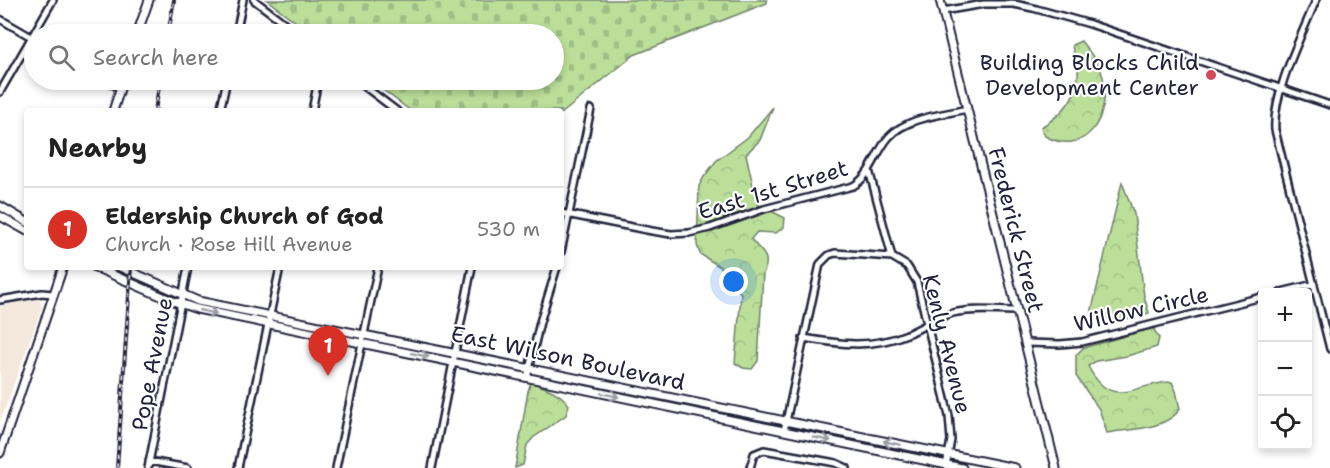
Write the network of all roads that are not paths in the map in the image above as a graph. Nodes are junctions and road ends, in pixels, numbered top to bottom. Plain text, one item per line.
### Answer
1 (53, 0) edge
2 (148, 0) edge
3 (243, 0) edge
4 (254, 0) edge
5 (940, 0) edge
6 (1316, 0) edge
7 (943, 11) junction
8 (0, 19) edge
9 (40, 24) edge
10 (140, 24) edge
11 (238, 24) edge
12 (286, 24) edge
13 (24, 33) edge
14 (24, 53) edge
15 (1281, 88) junction
16 (119, 90) edge
17 (225, 90) edge
18 (316, 90) edge
19 (369, 90) edge
20 (0, 92) edge
21 (1330, 105) edge
22 (113, 108) edge
23 (221, 108) edge
24 (313, 108) edge
25 (393, 108) edge
26 (591, 108) dead end
27 (967, 109) junction
28 (869, 170) junction
29 (0, 206) edge
30 (564, 213) edge
31 (569, 214) junction
32 (0, 216) edge
33 (24, 220) edge
34 (24, 229) edge
35 (564, 238) edge
36 (892, 256) junction
37 (62, 270) edge
38 (102, 270) edge
39 (126, 270) edge
40 (187, 270) edge
41 (279, 270) edge
42 (377, 270) edge
43 (471, 270) edge
44 (556, 270) edge
45 (1314, 284) junction
46 (1298, 288) edge
47 (53, 294) junction
48 (182, 296) junction
49 (1258, 298) edge
50 (0, 300) edge
51 (180, 304) junction
52 (1017, 310) junction
53 (270, 315) junction
54 (927, 324) junction
55 (268, 325) junction
56 (364, 334) junction
57 (803, 338) junction
58 (362, 343) junction
59 (1026, 343) junction
60 (1330, 349) edge
61 (455, 353) junction
62 (453, 362) junction
63 (530, 368) junction
64 (527, 378) junction
65 (786, 421) junction
66 (784, 431) junction
67 (0, 453) edge
68 (949, 454) junction
69 (149, 461) junction
70 (946, 466) edge
71 (148, 468) edge
72 (188, 468) edge
73 (238, 468) edge
74 (336, 468) edge
75 (432, 468) edge
76 (750, 468) edge
77 (847, 468) edge
78 (962, 468) edge
79 (1014, 468) edge
80 (1056, 468) edge

1 - 9 street
2 - 10 main road
3 - 11 street
4 - 12 street
5 - 7 main road, Frederick Street
6 - 15 street
7 - 15 street
7 - 27 main road, Frederick Street
8 - 13 street
14 - 20 street
15 - 21 street
15 - 45 street
16 - 22 main road
17 - 23 street
18 - 24 street
19 - 25 street
26 - 31 street
27 - 28 street, East 1st Street
27 - 52 main road, Frederick Street
28 - 31 street, East 1st Street
28 - 36 street, Kenly Avenue
29 - 33 main road
30 - 31 street, East 1st Street
31 - 35 street
32 - 34 main road
36 - 54 street, Kenly Avenue
36 - 57 street
37 - 47 main road
38 - 51 main road, East Wilson Boulevard
39 - 48 main road, East Wilson Boulevard
40 - 48 street, Pope Avenue
41 - 53 street
42 - 56 street
43 - 61 street
44 - 63 street
45 - 46 street
45 - 60 street
47 - 50 street
47 - 67 main road
48 - 51 street, Pope Avenue
48 - 53 main road, East Wilson Boulevard
49 - 59 street, Willow Circle
51 -> 55 main road, East Wilson Boulevard
51 - 69 street, Pope Avenue
52 - 54 street
52 - 59 main road, Frederick Street
53 - 55 street
53 - 56 main road, East Wilson Boulevard
54 - 57 street
54 - 68 street, Kenly Avenue
55 - 58 main road, East Wilson Boulevard
55 - 73 street
56 - 58 street
56 - 61 main road, East Wilson Boulevard
57 - 65 street
58 -> 62 main road, East Wilson Boulevard
58 - 74 street
59 - 80 main road, Frederick Street
61 - 62 street
61 - 63 main road, East Wilson Boulevard
62 - 64 main road, East Wilson Boulevard
62 - 75 street
63 - 64 street
63 - 65 main road, East Wilson Boulevard
64 -> 66 main road, East Wilson Boulevard
65 - 66 street
68 -> 65 main road, East Wilson Boulevard
66 -> 70 main road, East Wilson Boulevard
68 - 70 street, Kenly Avenue
68 - 79 main road, East Wilson Boulevard
69 - 71 street, Pope Avenue
69 - 72 street
70 - 78 main road, East Wilson Boulevard
76 - 77 street

